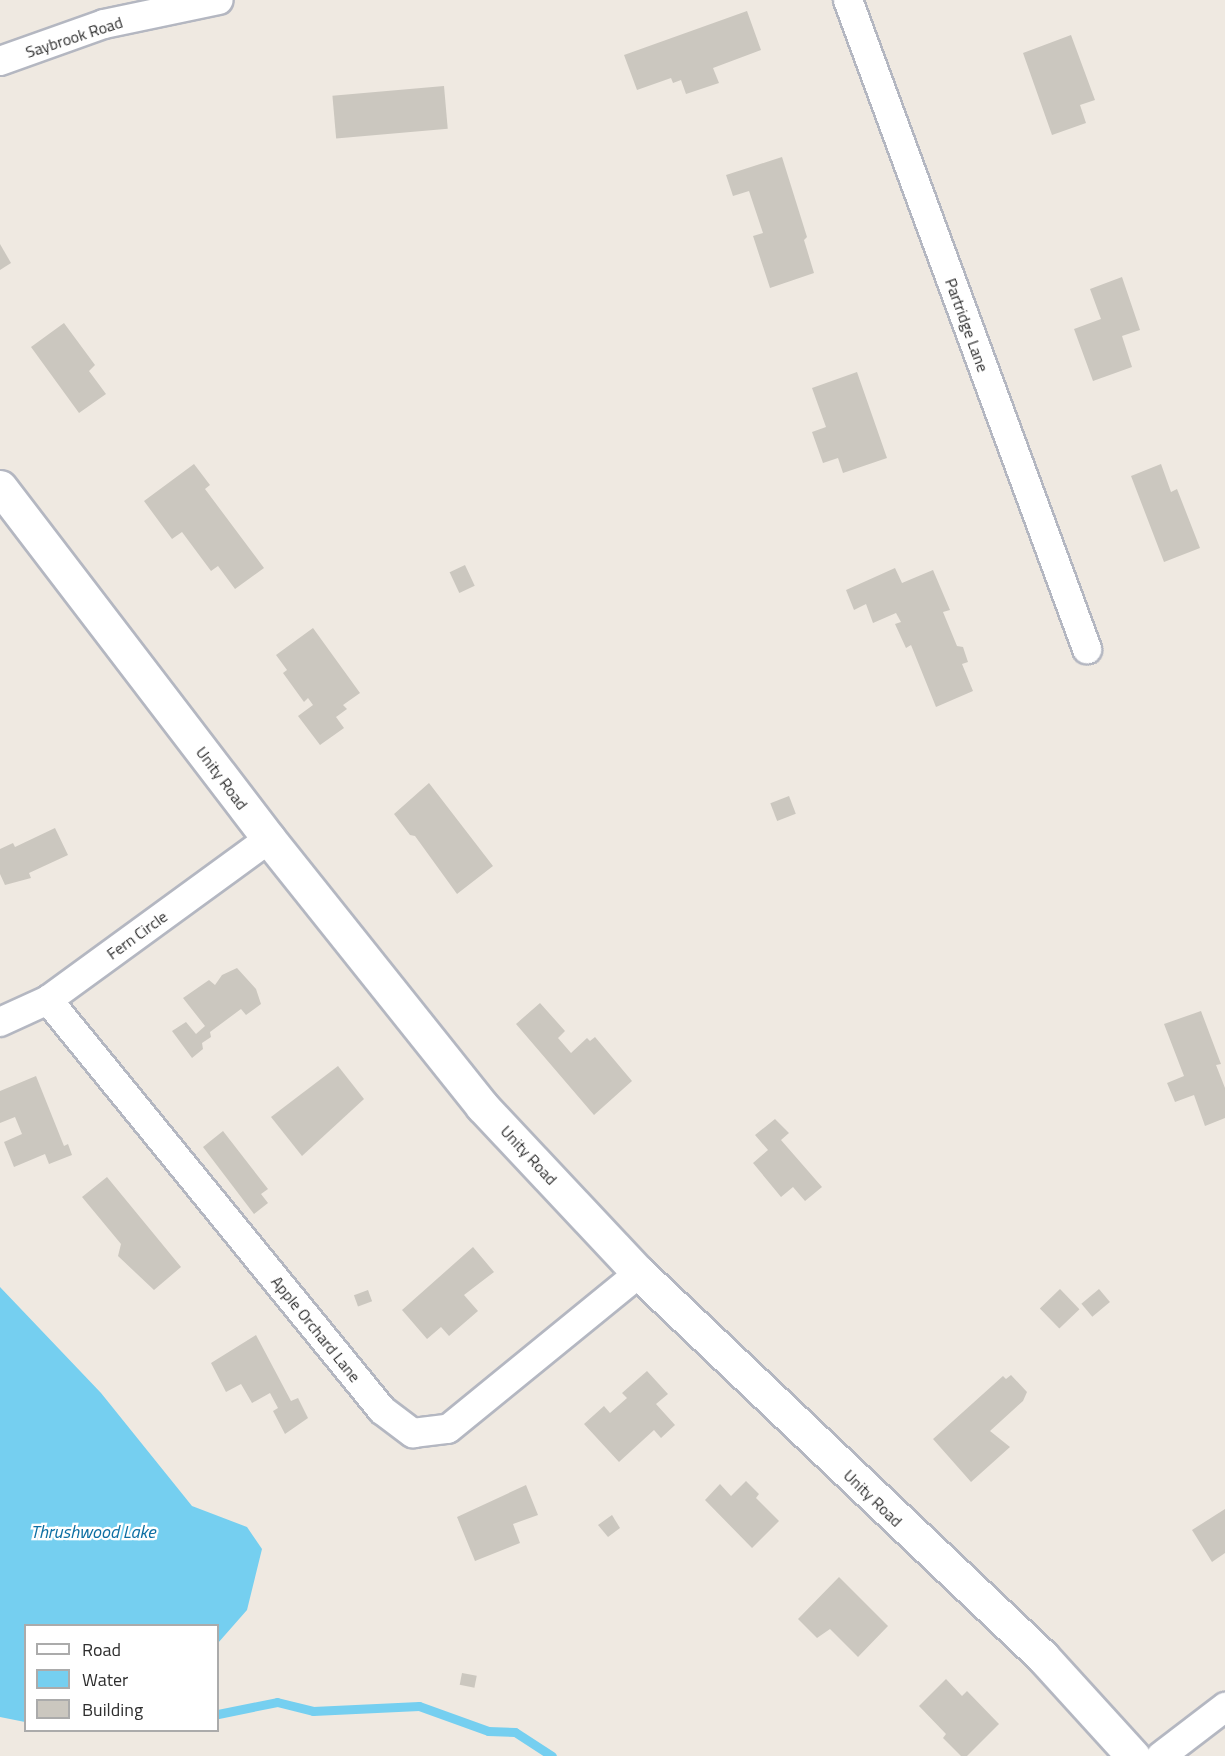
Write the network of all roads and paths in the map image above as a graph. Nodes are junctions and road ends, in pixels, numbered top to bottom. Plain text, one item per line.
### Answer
1 (219, 0) edge
2 (848, 0) edge
3 (0, 61) edge
4 (0, 487) edge
5 (1087, 649) dead end
6 (269, 839) junction
7 (48, 1000) junction
8 (0, 1022) edge
9 (639, 1273) junction
10 (1225, 1707) edge
11 (1133, 1756) edge
12 (1161, 1756) edge

1 - 3 street, Saybrook Road
2 - 5 street, Partridge Lane
4 - 6 main road, Unity Road
6 - 7 street, Fern Circle
6 - 9 main road, Unity Road
7 - 8 street, Fern Circle
7 - 9 street, Apple Orchard Lane
9 - 11 main road, Unity Road
10 - 12 street

